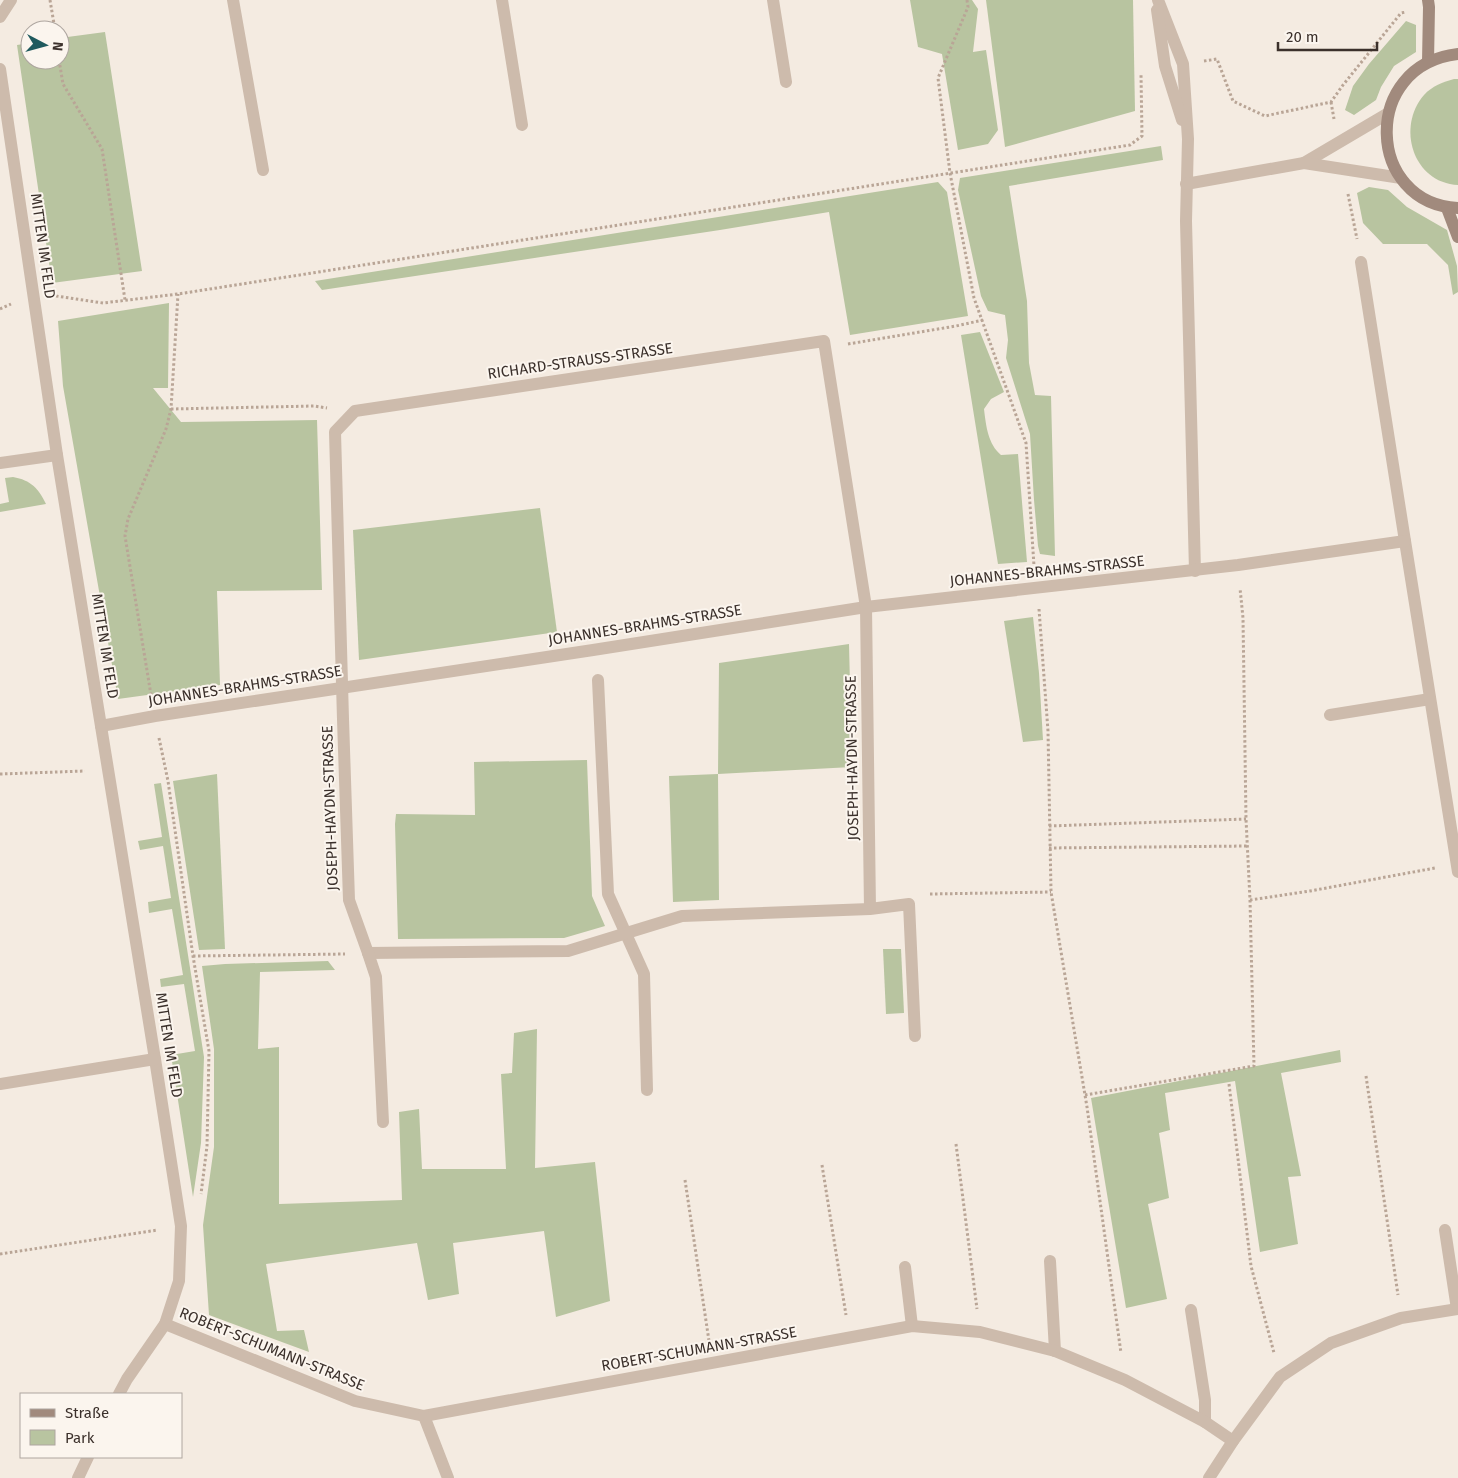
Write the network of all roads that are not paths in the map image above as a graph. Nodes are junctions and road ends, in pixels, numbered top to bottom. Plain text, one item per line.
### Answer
1 (11, 0) edge
2 (233, 0) edge
3 (502, 0) edge
4 (773, 0) edge
5 (1157, 0) edge
6 (1428, 4) edge
7 (0, 17) edge
8 (1458, 54) edge
9 (1428, 62) junction
10 (0, 69) edge
11 (786, 82) dead end
12 (1387, 114) junction
13 (522, 125) dead end
14 (1188, 139) junction
15 (1304, 163) junction
16 (263, 170) dead end
17 (1401, 178) junction
18 (1186, 184) junction
19 (1453, 208) edge
20 (1458, 236) edge
21 (1362, 262) dead end
22 (57, 455) junction
23 (0, 463) edge
24 (1404, 541) junction
25 (1195, 570) junction
26 (866, 607) junction
27 (598, 680) dead end
28 (343, 688) junction
29 (1430, 699) junction
30 (1330, 715) dead end
31 (102, 726) junction
32 (1457, 868) edge
33 (870, 908) junction
34 (625, 933) junction
35 (368, 953) junction
36 (915, 1036) dead end
37 (155, 1059) junction
38 (0, 1084) edge
39 (647, 1090) dead end
40 (383, 1122) dead end
41 (1445, 1230) dead end
42 (1050, 1261) dead end
43 (905, 1267) dead end
44 (1457, 1309) edge
45 (1191, 1310) dead end
46 (166, 1324) junction
47 (912, 1326) junction
48 (1055, 1351) junction
49 (120, 1393) edge
50 (424, 1416) junction
51 (1206, 1422) junction
52 (1233, 1441) junction
53 (88, 1458) edge
54 (78, 1478) edge
55 (448, 1478) edge
56 (1209, 1478) edge

1 - 7 street
2 - 16 street
3 - 13 street
4 - 11 street
5 - 14 street
5 - 14 street
6 - 9 main road
8 - 9 main road
9 - 12 main road
10 - 22 street, MITTEN IM FELD
12 - 15 street
12 - 17 main road
14 - 18 street
15 - 17 street
15 - 18 street
17 - 19 main road
18 - 25 street
19 - 20 main road
21 - 24 street
22 - 23 street
22 - 31 street, MITTEN IM FELD
24 - 25 street, JOHANNES-BRAHMS-STRASSE
24 - 29 street
25 - 26 street, JOHANNES-BRAHMS-STRASSE
26 - 28 street, JOHANNES-BRAHMS-STRASSE
26 - 28 street, RICHARD-STRAUSS-STRASSE
26 - 33 street, JOSEPH-HAYDN-STRASSE
27 - 34 street
28 - 31 street, JOHANNES-BRAHMS-STRASSE
28 - 35 street, JOSEPH-HAYDN-STRASSE
29 - 30 street
29 - 32 street
31 - 37 street, MITTEN IM FELD
33 - 34 street
33 - 36 street
34 - 35 street
34 - 39 street
35 - 40 street, JOSEPH-HAYDN-STRASSE
37 - 38 street
37 - 46 street, MITTEN IM FELD
41 - 44 street
42 - 48 street
43 - 47 street
44 - 52 street
45 - 51 street
46 - 49 street, MITTEN IM FELD
46 - 50 street, ROBERT-SCHUMANN-STRASSE
47 - 48 street, ROBERT-SCHUMANN-STRASSE
47 - 50 street, ROBERT-SCHUMANN-STRASSE
48 - 51 street, ROBERT-SCHUMANN-STRASSE
50 - 55 street
51 - 52 street, ROBERT-SCHUMANN-STRASSE
52 - 56 street
53 - 54 street

